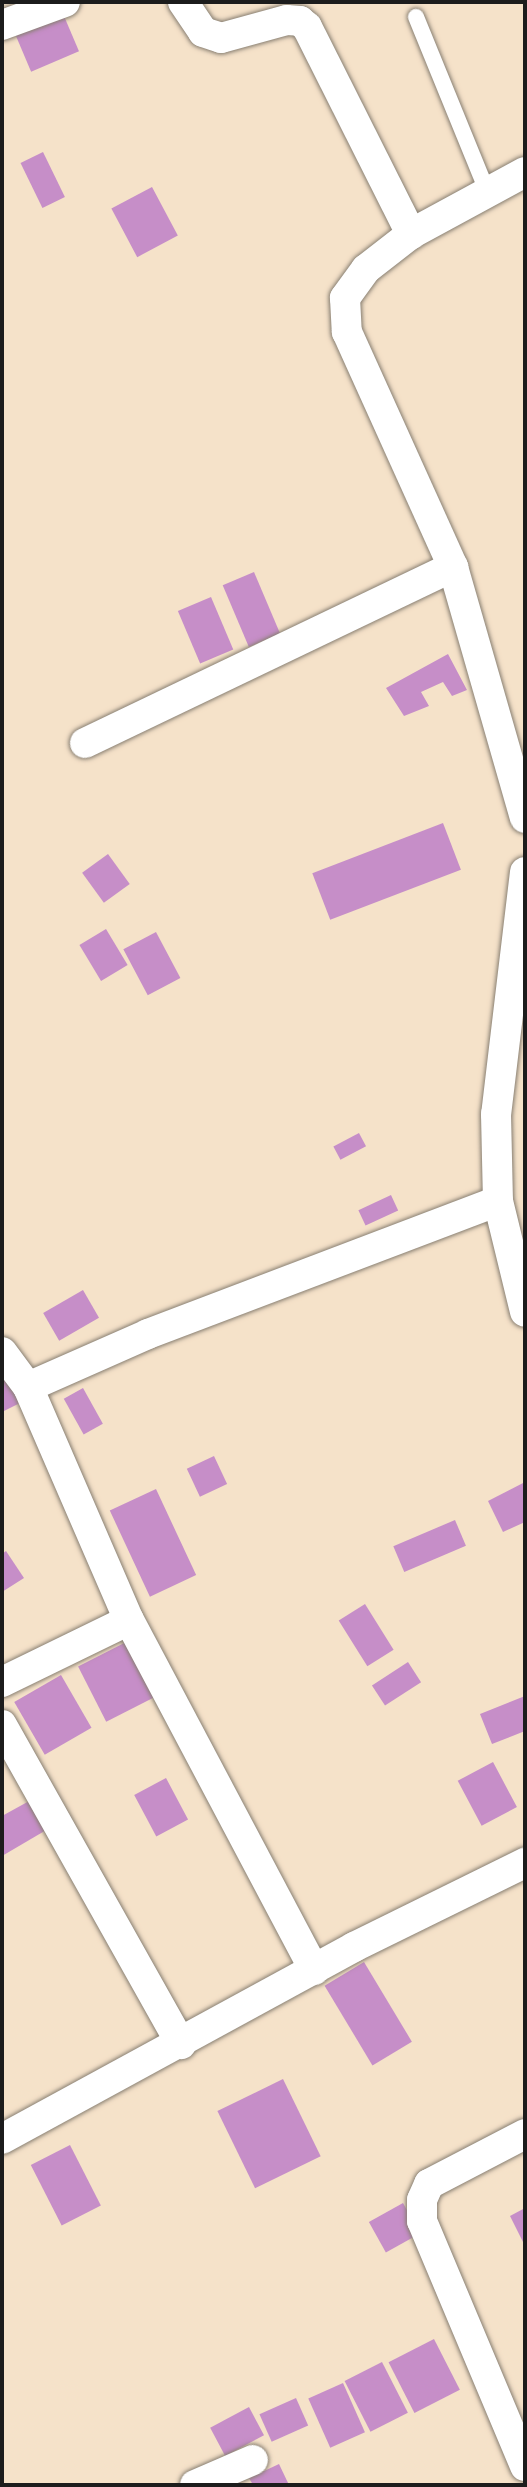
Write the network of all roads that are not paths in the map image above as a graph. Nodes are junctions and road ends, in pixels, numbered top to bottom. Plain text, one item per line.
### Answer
1 (65, 2) edge
2 (183, 2) edge
3 (416, 17) dead end
4 (2, 25) edge
5 (525, 172) edge
6 (488, 191) junction
7 (411, 234) junction
8 (453, 567) junction
9 (85, 743) dead end
10 (525, 818) edge
11 (525, 872) edge
12 (498, 1201) junction
13 (525, 1312) edge
14 (2, 1352) edge
15 (28, 1387) junction
16 (129, 1619) junction
17 (2, 1682) edge
18 (2, 1725) edge
19 (525, 1863) edge
20 (314, 1970) junction
21 (181, 2043) junction
22 (525, 2134) edge
23 (2, 2139) edge
24 (253, 2460) dead end
25 (525, 2466) edge
26 (195, 2485) edge

1 - 4 street
2 - 7 street
3 - 6 lane
5 - 6 street
6 - 7 street
7 - 8 street
8 - 9 street
8 - 10 street
11 - 12 street
12 - 13 street
12 - 15 street
14 - 15 street
15 - 16 street
16 - 17 street
16 - 20 street
18 - 21 street
19 - 20 street
20 - 21 street
21 - 23 street
22 - 25 street
24 - 26 street

